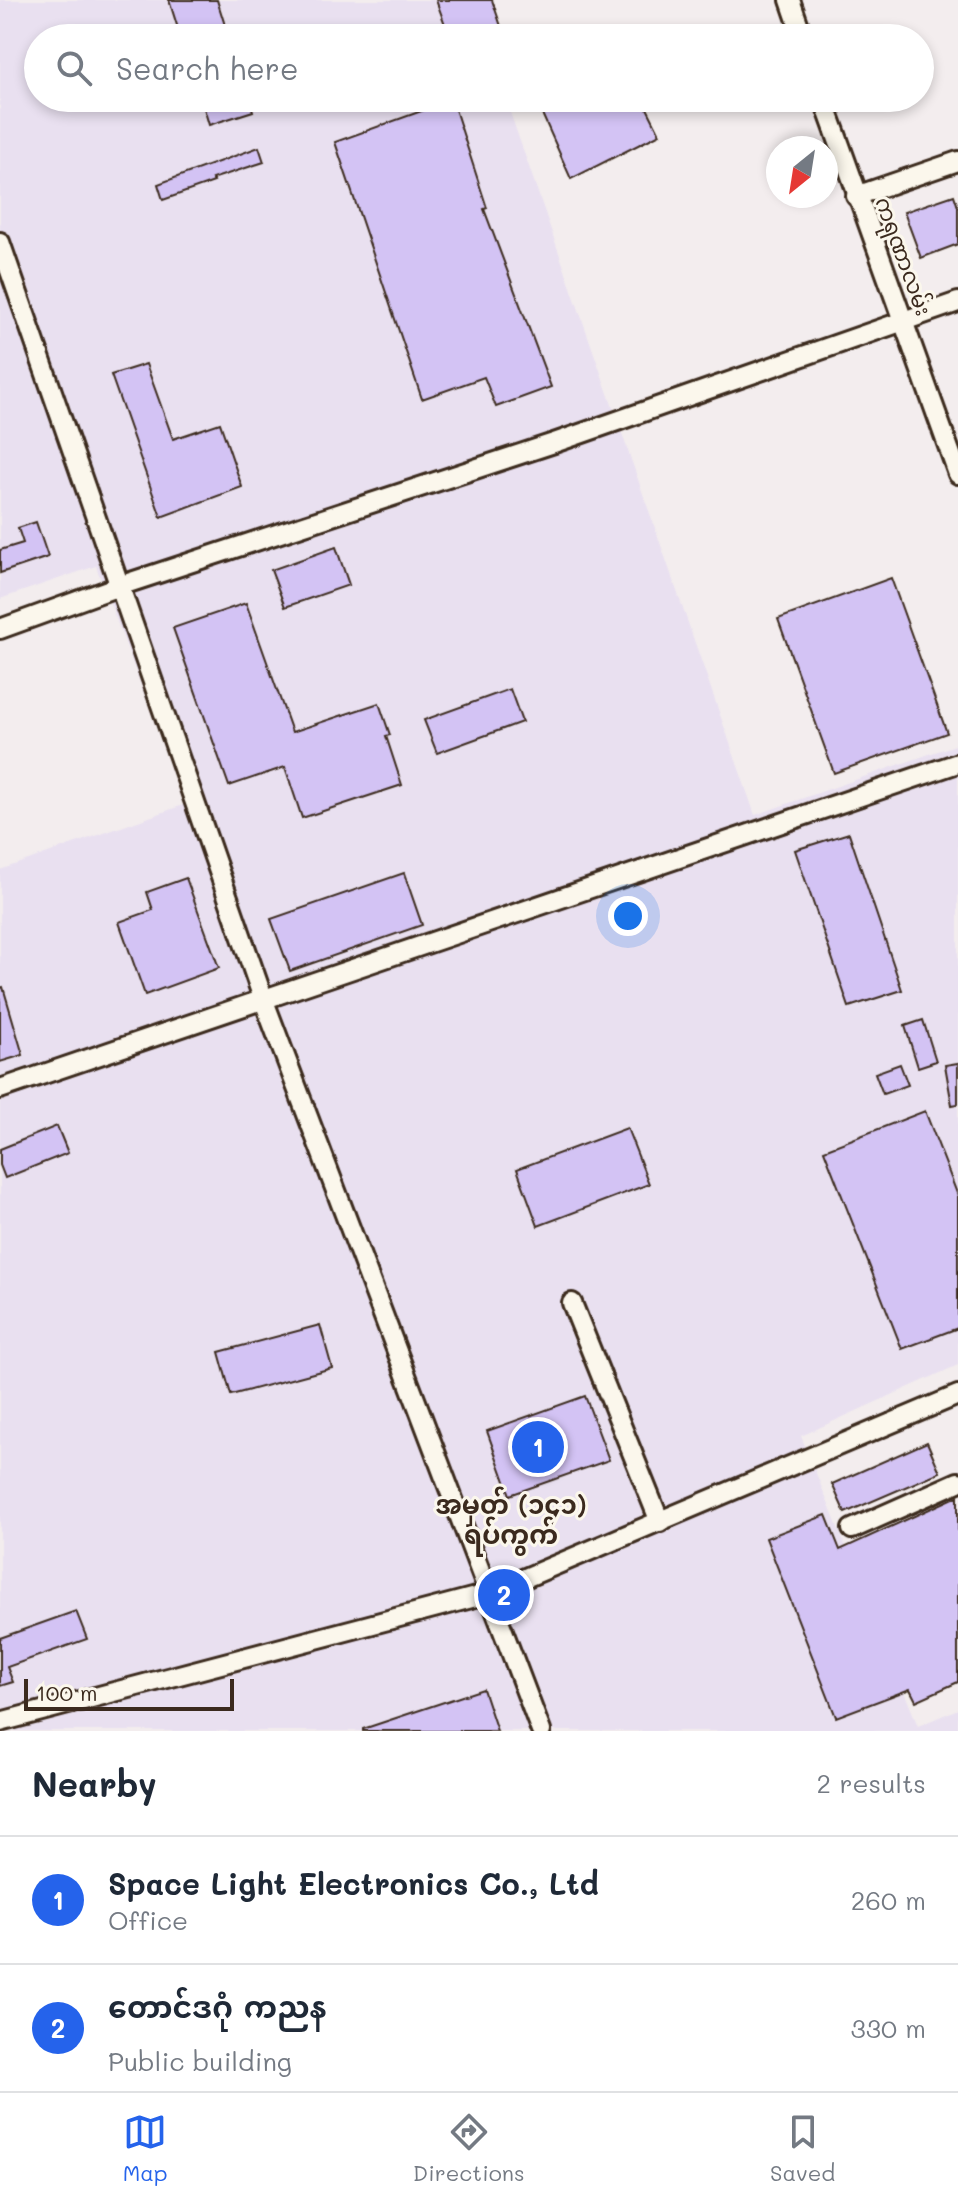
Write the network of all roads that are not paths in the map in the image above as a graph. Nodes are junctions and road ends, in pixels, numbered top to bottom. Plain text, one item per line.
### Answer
1 (790, 0) edge
2 (798, 24) edge
3 (828, 112) edge
4 (958, 161) edge
5 (856, 196) junction
6 (0, 242) edge
7 (958, 302) edge
8 (902, 322) junction
9 (958, 474) edge
10 (119, 586) junction
11 (0, 629) edge
12 (958, 763) edge
13 (264, 1001) junction
14 (0, 1089) edge
15 (572, 1303) dead end
16 (958, 1395) edge
17 (958, 1482) edge
18 (660, 1522) junction
19 (852, 1529) dead end
20 (487, 1594) junction
21 (0, 1722) edge
22 (541, 1731) edge

1 - 2 street
3 - 5 street, ကရုဏာလမ်း
4 - 5 street
5 - 8 street, ကရုဏာလမ်း
6 - 10 street
7 - 8 street
8 - 9 street, ကရုဏာလမ်း
8 - 10 street
10 - 11 street
10 - 13 street
12 - 13 street
13 - 14 street
13 - 20 street
15 - 18 street
16 - 18 street
17 - 19 street
18 - 20 street
20 - 21 street
20 - 22 street

